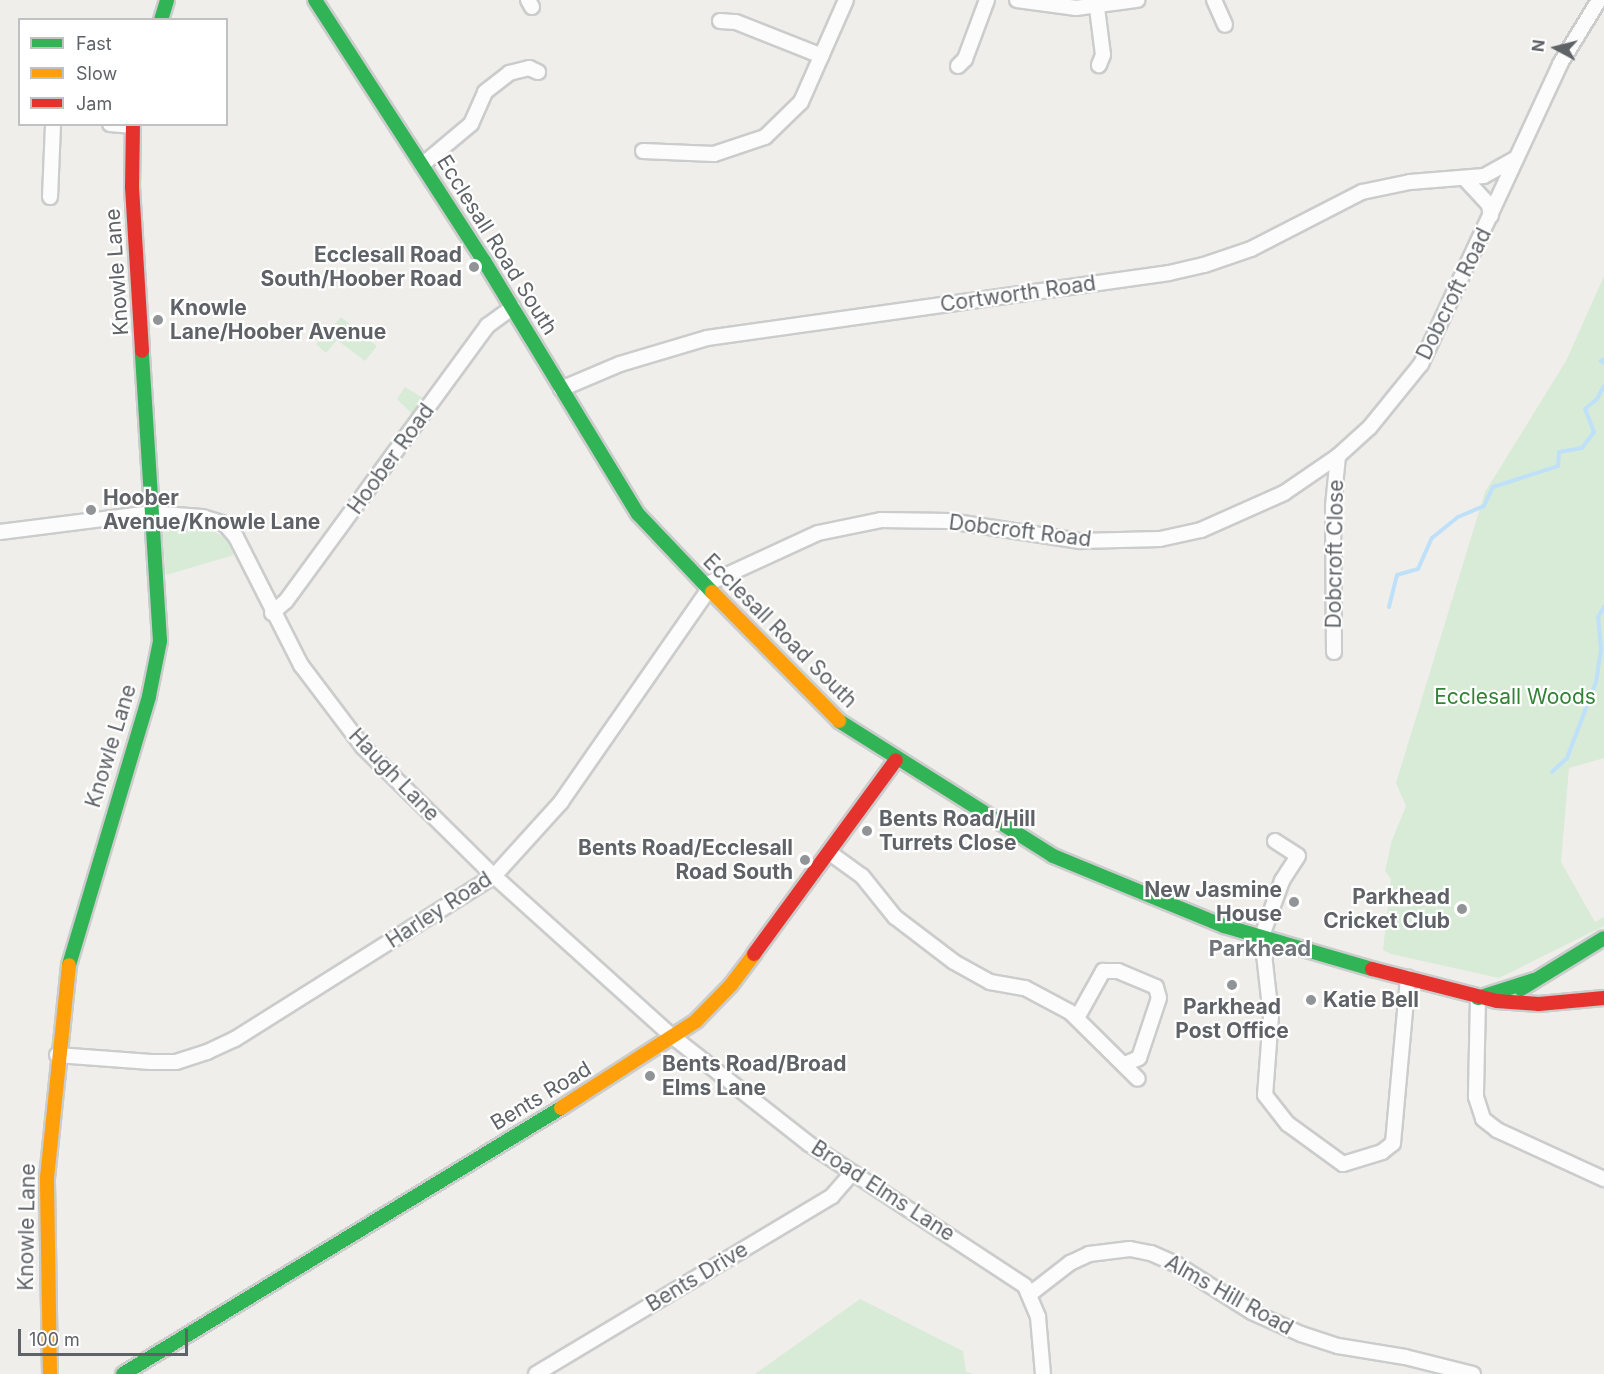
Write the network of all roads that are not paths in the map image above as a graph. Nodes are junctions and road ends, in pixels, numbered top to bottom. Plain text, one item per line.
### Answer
1 (167, 0) edge
2 (315, 0) edge
3 (846, 0) edge
4 (987, 0) edge
5 (1017, 0) edge
6 (1136, 0) edge
7 (1214, 0) edge
8 (1599, 0) edge
9 (1097, 8) junction
10 (162, 18) edge
11 (720, 21) dead end
12 (1225, 25) dead end
13 (822, 56) junction
14 (1099, 65) dead end
15 (958, 66) dead end
16 (538, 72) dead end
17 (53, 126) edge
18 (133, 126) edge
19 (643, 151) dead end
20 (1518, 157) junction
21 (422, 165) junction
22 (1466, 180) junction
23 (50, 197) dead end
24 (1491, 216) junction
25 (513, 307) junction
26 (561, 389) junction
27 (1338, 456) junction
28 (150, 513) junction
29 (0, 532) edge
30 (707, 587) junction
31 (272, 612) junction
32 (1334, 652) dead end
33 (896, 760) junction
34 (1275, 841) dead end
35 (830, 853) junction
36 (494, 876) junction
37 (1262, 936) junction
38 (1604, 938) edge
39 (1408, 978) junction
40 (1538, 978) junction
41 (1478, 998) junction
42 (1604, 998) edge
43 (1512, 1003) junction
44 (1560, 1003) junction
45 (1077, 1018) junction
46 (672, 1036) junction
47 (57, 1055) junction
48 (1125, 1064) junction
49 (1138, 1079) dead end
50 (852, 1173) junction
51 (1604, 1179) edge
52 (1030, 1294) junction
53 (50, 1374) edge
54 (123, 1374) edge
55 (536, 1374) edge
56 (1043, 1374) edge
57 (1473, 1374) edge

1 - 10 street
2 - 21 street, Ecclesall Road South
3 - 13 street
4 - 15 street
5 - 9 street
6 - 9 street
7 - 12 street
8 - 20 street, Dobcroft Road
9 - 14 street
11 - 13 street
13 - 19 street
16 - 21 street
17 - 23 street
18 - 28 street, Knowle Lane
20 - 22 street, Cortworth Road
20 - 24 street, Dobcroft Road
21 - 25 street, Ecclesall Road South
22 - 24 street
22 - 26 street, Cortworth Road
24 - 27 street, Dobcroft Road
25 - 26 street, Ecclesall Road South
25 - 31 street, Hoober Road
26 - 30 street, Ecclesall Road South
27 - 30 street, Dobcroft Road
27 - 32 street, Dobcroft Close
28 - 29 street, Haugh Lane
28 - 31 street, Haugh Lane
28 - 47 street, Knowle Lane
30 - 33 street, Ecclesall Road South
30 - 36 street, Harley Road
31 - 36 street, Haugh Lane
33 - 35 street, Bents Road
33 - 37 street, Ecclesall Road South
34 - 37 street
35 - 45 street
35 - 46 street, Bents Road
36 - 46 street, Haugh Lane
36 - 47 street, Harley Road
37 - 39 street, Ecclesall Road South
37 - 39 street
38 - 40 street
39 - 41 street, Ecclesall Road South
40 - 41 street
40 - 43 street
40 - 44 street
41 - 43 street, Ecclesall Road South
41 - 51 street
42 - 44 street, Ecclesall Road South
43 - 44 street, Ecclesall Road South
45 - 48 street
45 - 48 street
46 - 50 street, Broad Elms Lane
46 - 54 street, Bents Road
47 - 53 street, Knowle Lane
48 - 49 street
50 - 52 street, Broad Elms Lane
50 - 55 street, Bents Drive
52 - 56 street, Broad Elms Lane
52 - 57 street, Alms Hill Road

